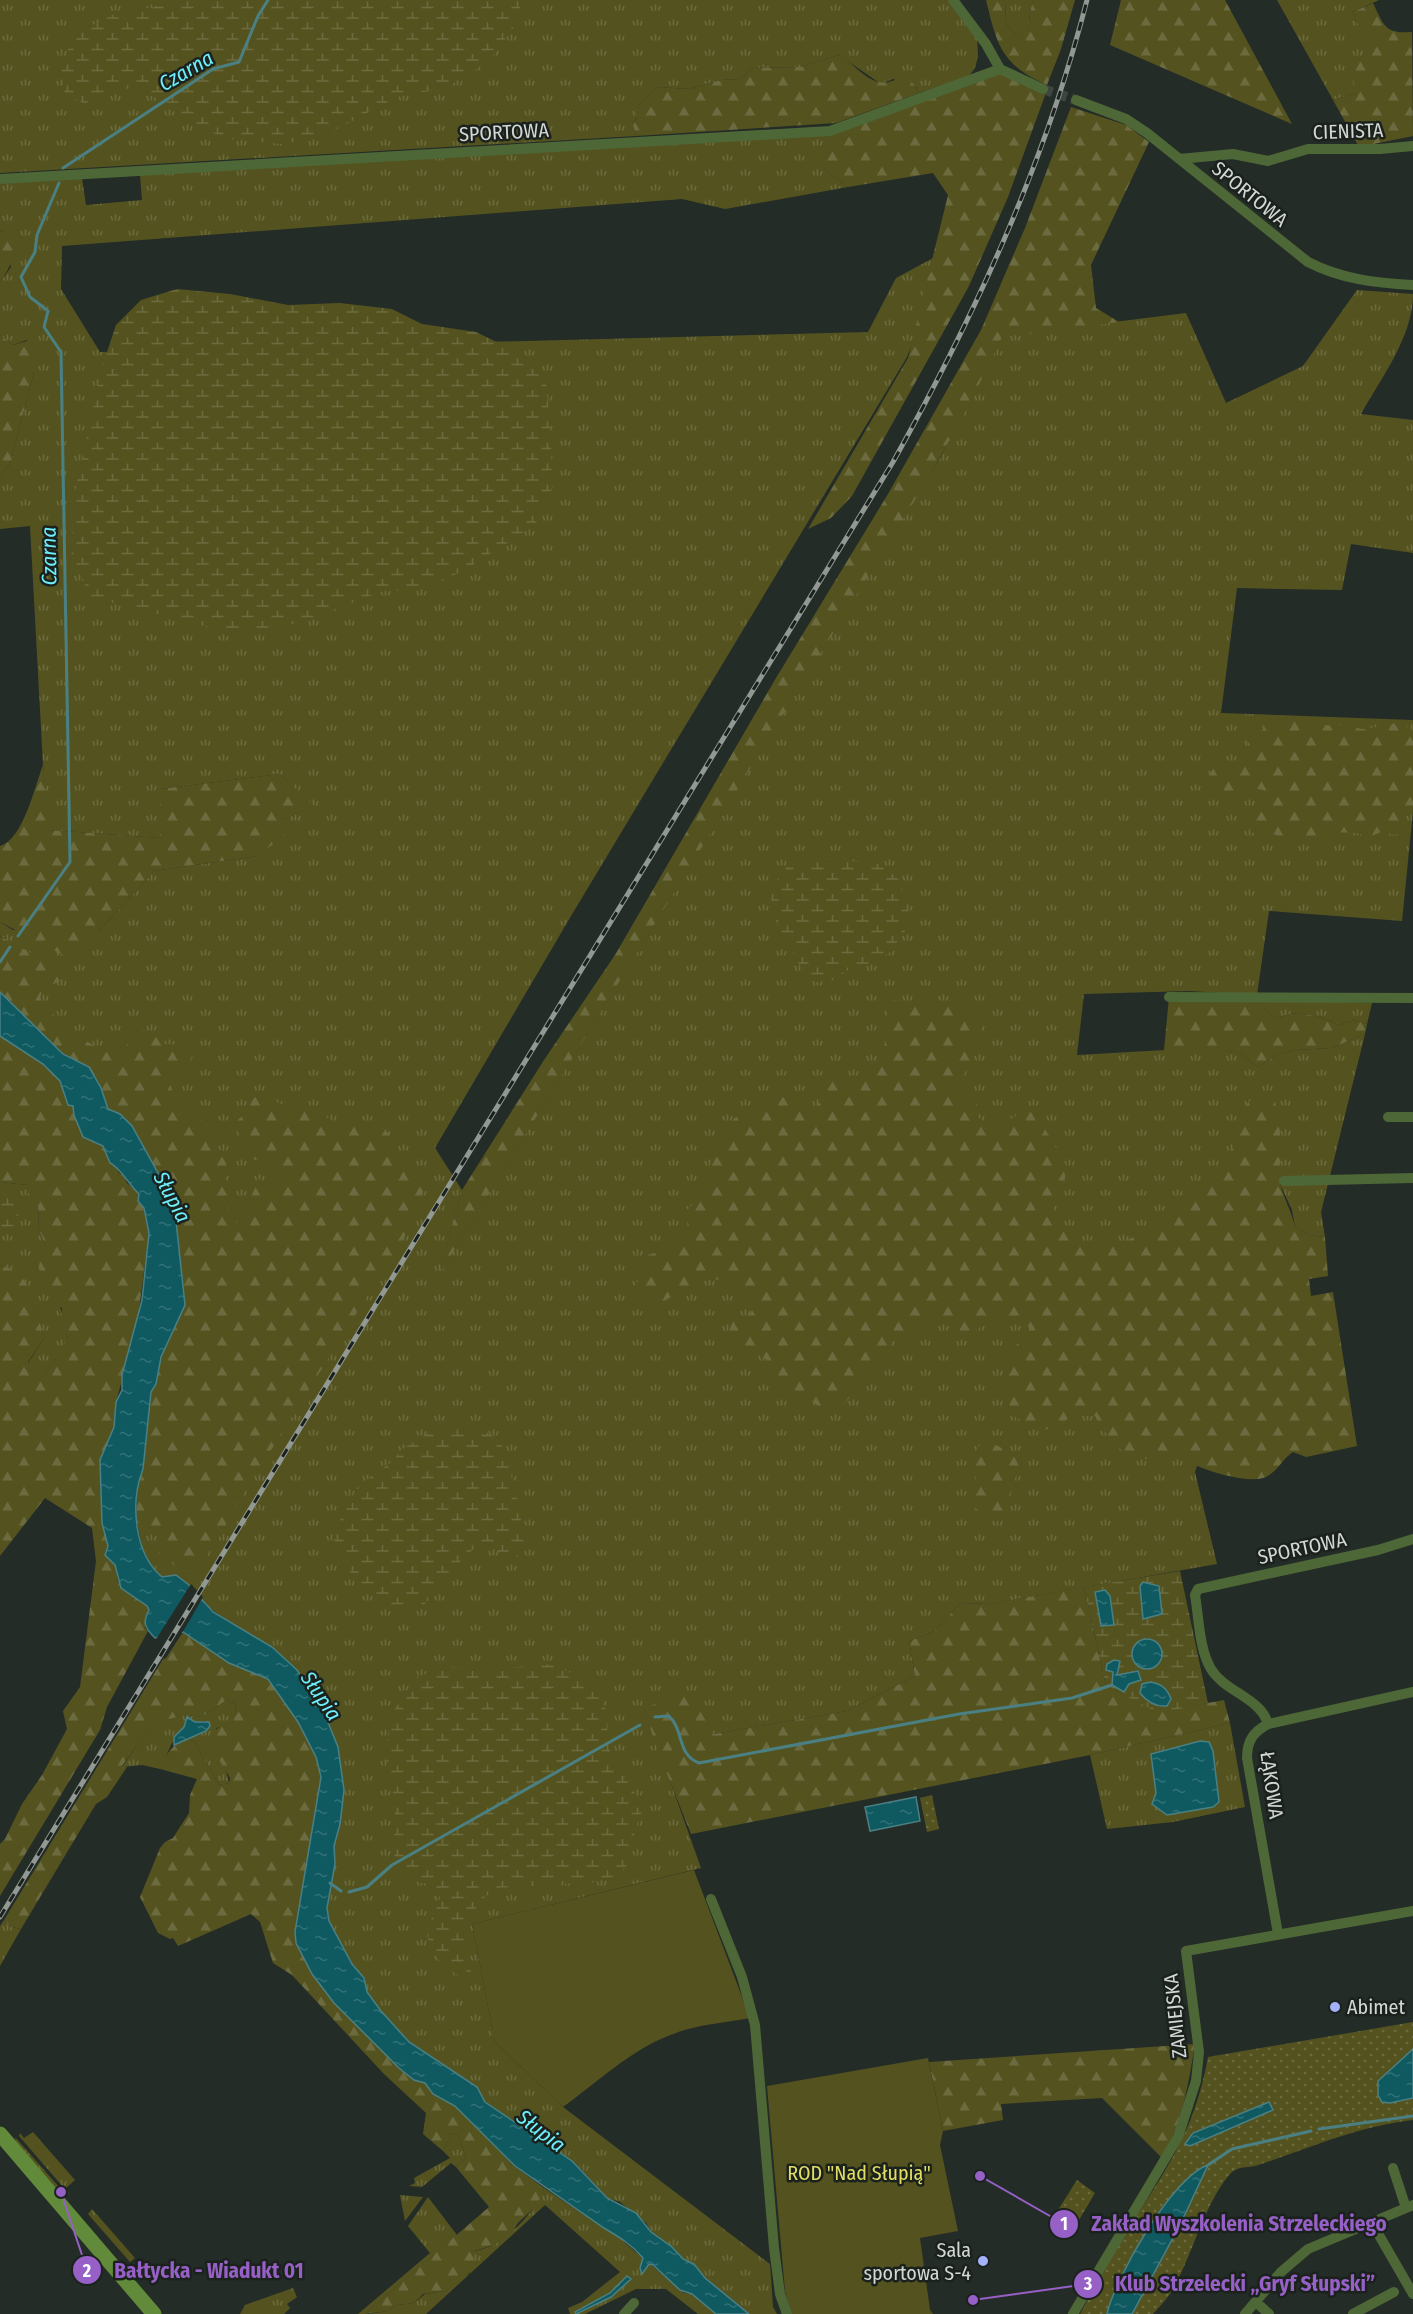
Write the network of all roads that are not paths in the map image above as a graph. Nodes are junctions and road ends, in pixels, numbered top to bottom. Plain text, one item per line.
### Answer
1 (953, 0) edge
2 (1000, 69) junction
3 (1043, 89) tunnel mouth
4 (1076, 100) tunnel mouth
5 (1413, 146) edge
6 (1179, 159) junction
7 (0, 179) edge
8 (1413, 285) edge
9 (1169, 997) dead end
10 (1413, 998) edge
11 (1388, 1117) dead end
12 (1413, 1117) edge
13 (1413, 1178) edge
14 (1284, 1181) dead end
15 (1413, 1539) edge
16 (1413, 1692) edge
17 (1268, 1724) junction
18 (711, 1899) dead end
19 (1413, 1911) edge
20 (1278, 1934) junction
21 (0, 2134) edge
22 (1393, 2168) dead end
23 (1409, 2207) edge
24 (1372, 2223) junction
25 (1394, 2292) dead end
26 (1413, 2294) edge
27 (1256, 2302) junction
28 (634, 2303) dead end
29 (154, 2314) edge
30 (624, 2314) edge
31 (787, 2314) edge
32 (1073, 2314) edge
33 (1245, 2314) edge
34 (1269, 2314) edge
35 (1353, 2314) edge

1 - 2 street
2 - 3 street
2 - 7 street, SPORTOWA
4 - 6 street, SPORTOWA
5 - 6 street, CIENISTA
6 - 8 street, SPORTOWA
9 - 10 street
11 - 12 street
13 - 14 street
15 - 17 street, SPORTOWA
16 - 17 street, ŁĄKOWA
17 - 20 street, ŁĄKOWA
18 - 31 street
19 - 20 street, ZAMIEJSKA
20 - 32 street, ZAMIEJSKA
21 - 29 main road
22 - 23 street
23 - 24 street
24 - 26 street
24 - 27 street
25 - 35 street
27 - 33 street
27 - 34 street
28 - 30 street

